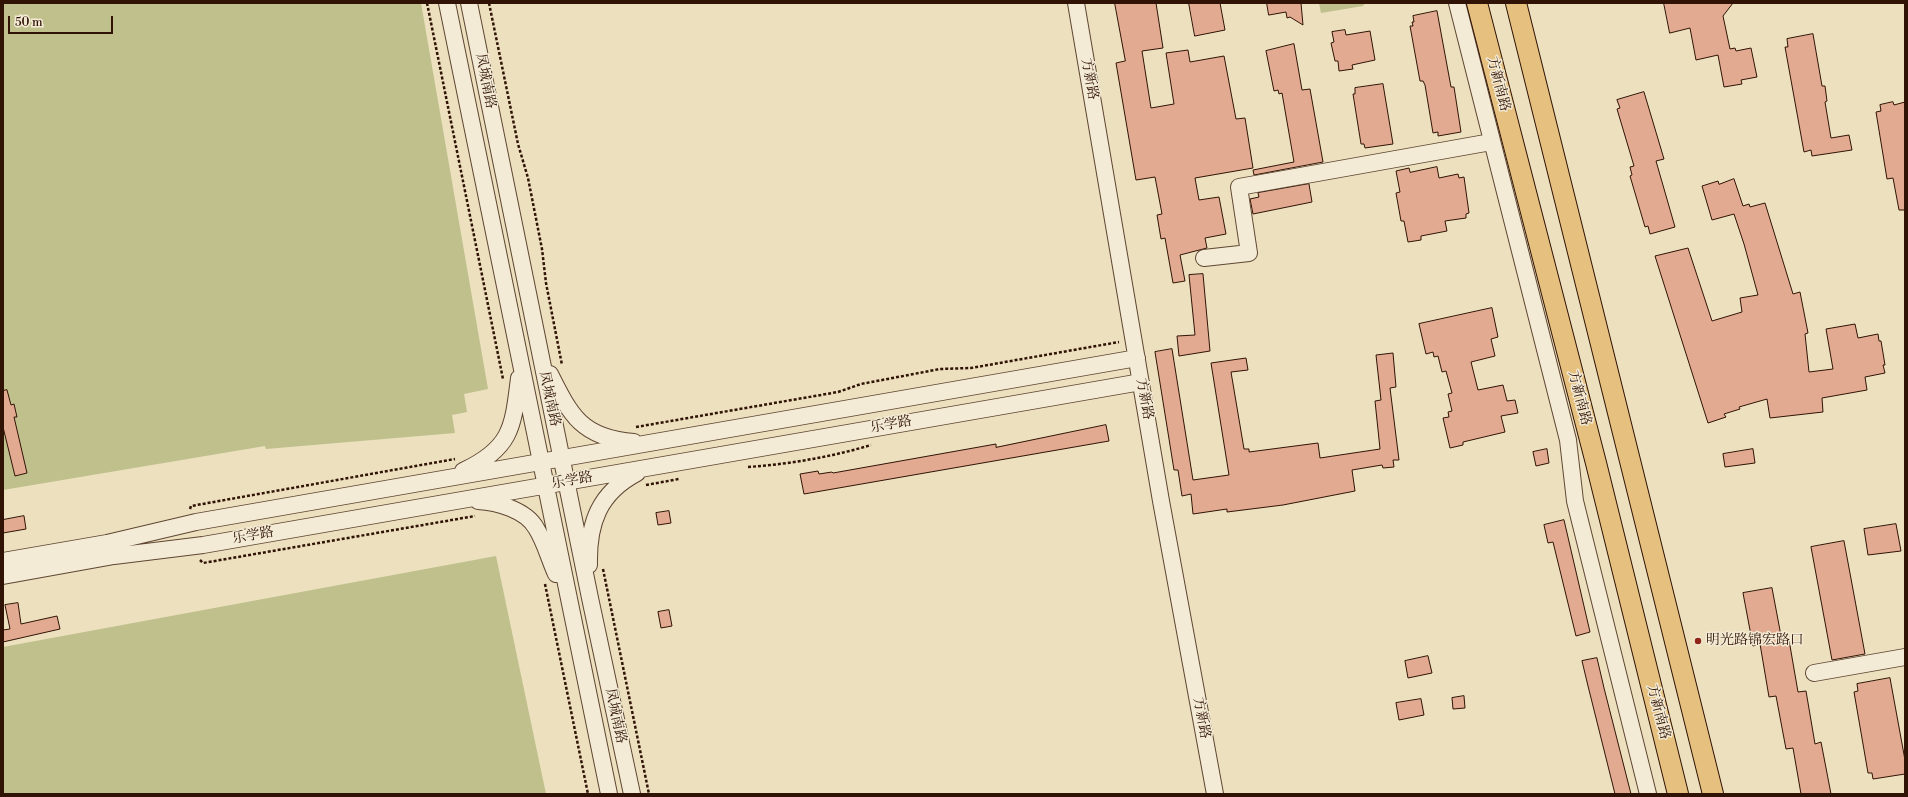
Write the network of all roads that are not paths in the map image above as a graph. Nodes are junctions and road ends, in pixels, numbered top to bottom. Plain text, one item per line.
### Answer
1 (447, 3) edge
2 (469, 3) edge
3 (1076, 3) edge
4 (1457, 3) edge
5 (1477, 3) edge
6 (1516, 3) edge
7 (1491, 142) junction
8 (1204, 258) dead end
9 (540, 354) junction
10 (520, 358) junction
11 (1137, 358) junction
12 (1141, 382) junction
13 (650, 443) junction
14 (561, 459) junction
15 (541, 462) junction
16 (653, 467) junction
17 (449, 478) junction
18 (566, 482) junction
19 (546, 485) junction
20 (452, 501) junction
21 (3, 561) edge
22 (3, 576) edge
23 (590, 598) junction
24 (569, 601) junction
25 (1905, 657) edge
26 (1814, 673) dead end
27 (608, 794) edge
28 (632, 794) edge
29 (1215, 794) edge
30 (1648, 794) edge
31 (1678, 794) edge
32 (1713, 794) edge

1 - 10 street, 凤城南路
2 - 9 street, 凤城南路
3 - 11 street, 方新路
4 - 7 street
5 - 31 main road, 方新南路
6 - 32 main road
7 - 8 street
7 - 30 street
9 - 13 street
9 - 14 street, 凤城南路
10 - 15 street, 凤城南路
10 - 17 street
11 - 12 street, 方新路
11 - 13 street, 乐学路
12 - 16 street, 乐学路
12 - 29 street, 方新路
13 - 14 street, 乐学路
14 - 15 street, 乐学路
14 - 18 street, 凤城南路
15 - 17 street, 乐学路
15 - 19 street, 凤城南路
16 - 18 street, 乐学路
16 - 23 street
17 - 21 street, 乐学路
18 - 19 street, 乐学路
18 - 23 street, 凤城南路
19 - 20 street, 乐学路
19 - 24 street, 凤城南路
20 - 22 street, 乐学路
20 - 24 street
23 - 28 street, 凤城南路
24 - 27 street, 凤城南路
25 - 26 street

